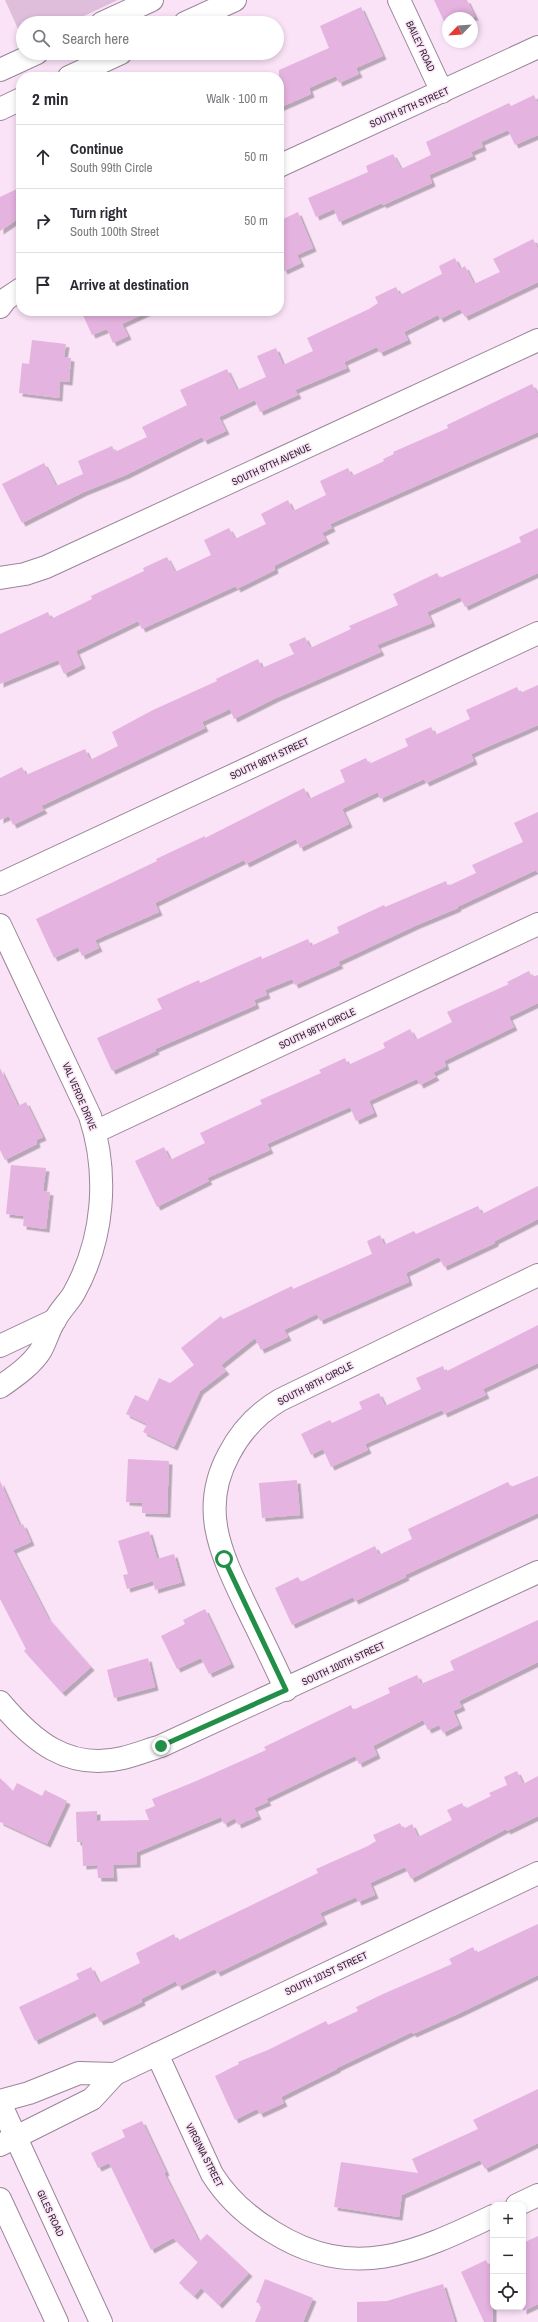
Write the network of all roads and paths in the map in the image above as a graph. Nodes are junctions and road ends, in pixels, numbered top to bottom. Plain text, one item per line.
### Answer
1 (152, 0) edge
2 (235, 0) edge
3 (400, 0) edge
4 (117, 16) edge
5 (200, 16) edge
6 (538, 47) edge
7 (22, 60) edge
8 (106, 60) edge
9 (0, 70) edge
10 (80, 72) edge
11 (442, 92) junction
12 (16, 101) edge
13 (0, 109) edge
14 (284, 164) edge
15 (16, 292) edge
16 (0, 307) edge
17 (538, 340) edge
18 (0, 578) edge
19 (538, 633) edge
20 (0, 884) edge
21 (0, 924) edge
22 (538, 924) edge
23 (95, 1132) junction
24 (538, 1275) edge
25 (55, 1320) junction
26 (0, 1346) edge
27 (0, 1386) edge
28 (538, 1572) edge
29 (286, 1690) junction
30 (0, 1702) edge
31 (538, 1873) edge
32 (157, 2054) junction
33 (115, 2074) junction
34 (0, 2102) edge
35 (8, 2141) edge
36 (538, 2195) edge
37 (0, 2200) edge
38 (523, 2202) edge
39 (490, 2217) edge
40 (57, 2322) edge
41 (101, 2322) edge

1 - 4 street
2 - 5 street
3 - 11 street, BAILEY ROAD
6 - 11 street, SOUTH 97TH STREET
7 - 9 street
8 - 10 street
11 - 14 street, SOUTH 97TH STREET
12 - 13 street
15 - 16 street
17 - 18 street, SOUTH 97TH AVENUE
19 - 20 street, SOUTH 98TH STREET
21 - 23 street, VAL VERDE DRIVE
22 - 23 street, SOUTH 98TH CIRCLE
23 - 25 street, VAL VERDE DRIVE
24 - 29 street, SOUTH 99TH CIRCLE
25 - 26 street, VAL VERDE DRIVE
25 - 27 street, VAL VERDE DRIVE
28 - 29 street, SOUTH 100TH STREET
29 - 30 street, SOUTH 100TH STREET
31 - 32 street, SOUTH 101ST STREET
32 - 33 street, SOUTH 101ST STREET
32 - 39 street, VIRGINIA STREET
33 - 34 street, SOUTH 101ST STREET
33 - 35 street, SOUTH 101ST STREET
34 - 35 street, GILES ROAD
35 - 41 street, GILES ROAD
36 - 38 street
37 - 40 street

